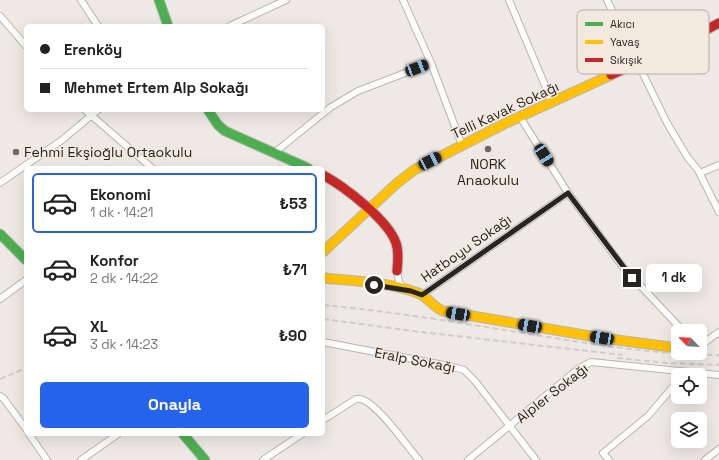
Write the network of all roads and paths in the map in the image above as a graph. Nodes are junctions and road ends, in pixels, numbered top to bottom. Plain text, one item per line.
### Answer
1 (81, 0) edge
2 (159, 0) edge
3 (286, 0) edge
4 (403, 0) edge
5 (509, 0) edge
6 (607, 0) edge
7 (612, 10) edge
8 (0, 16) edge
9 (719, 23) edge
10 (97, 24) edge
11 (167, 24) edge
12 (234, 24) edge
13 (709, 29) edge
14 (24, 44) edge
15 (431, 63) junction
16 (614, 74) edge
17 (644, 74) edge
18 (552, 102) junction
19 (87, 112) edge
20 (96, 112) edge
21 (209, 112) edge
22 (325, 112) edge
23 (325, 112) edge
24 (91, 116) junction
25 (520, 117) junction
26 (462, 145) junction
27 (274, 153) junction
28 (719, 165) edge
29 (24, 166) edge
30 (25, 166) edge
31 (150, 166) edge
32 (303, 166) edge
33 (700, 173) junction
34 (325, 176) edge
35 (0, 183) edge
36 (568, 193) junction
37 (368, 210) junction
38 (719, 212) edge
39 (0, 234) edge
40 (325, 250) edge
41 (24, 258) edge
42 (397, 271) junction
43 (325, 278) edge
44 (24, 281) edge
45 (386, 286) junction
46 (405, 290) junction
47 (422, 295) junction
48 (0, 299) edge
49 (676, 324) edge
50 (719, 332) edge
51 (707, 341) edge
52 (325, 342) edge
53 (671, 348) edge
54 (671, 371) edge
55 (707, 374) edge
56 (719, 375) edge
57 (671, 389) edge
58 (0, 396) edge
59 (325, 419) edge
60 (24, 426) edge
61 (510, 426) junction
62 (30, 436) edge
63 (115, 436) edge
64 (185, 436) edge
65 (299, 436) edge
66 (719, 449) edge
67 (47, 460) edge
68 (81, 460) edge
69 (205, 460) edge
70 (263, 460) edge
71 (419, 460) edge
72 (468, 460) edge
73 (536, 460) edge
74 (609, 460) edge
75 (704, 460) edge

1 - 10 street
2 - 11 street
3 - 12 street
4 - 15 street
5 - 18 street
6 - 7 street
8 - 14 street
9 - 13 street, Telli Kavak Sokağı
15 - 23 street
15 - 26 street
16 - 18 street, Telli Kavak Sokağı
17 - 33 street
18 - 25 street, Telli Kavak Sokağı
19 - 24 street
20 - 24 street
21 - 27 street
22 - 27 street
24 - 30 street
24 - 31 street
25 - 26 street, Telli Kavak Sokağı
25 - 36 street
26 - 37 street, Telli Kavak Sokağı
27 - 32 street
28 - 33 street
29 - 35 street
33 - 38 street
34 - 37 street
36 - 47 street, Hatboyu Sokağı
36 - 49 street
37 - 40 street, Telli Kavak Sokağı
37 - 42 street
39 - 41 street
42 - 45 street
42 - 46 street
43 - 45 street, Hatboyu Sokağı
44 - 48 street
45 - 46 street, Hatboyu Sokağı
46 - 47 street, Hatboyu Sokağı
47 - 53 street
50 - 51 street
52 - 61 street, Eralp Sokağı
54 - 61 street, Alpler Sokağı
55 - 56 street, Alpler Sokağı
57 - 74 street
58 - 60 street
59 - 71 street
61 - 72 street, Alpler Sokağı
61 - 73 street, Eralp Sokağı
62 - 67 street
63 - 68 street
64 - 69 street
65 - 70 street
66 - 75 street

